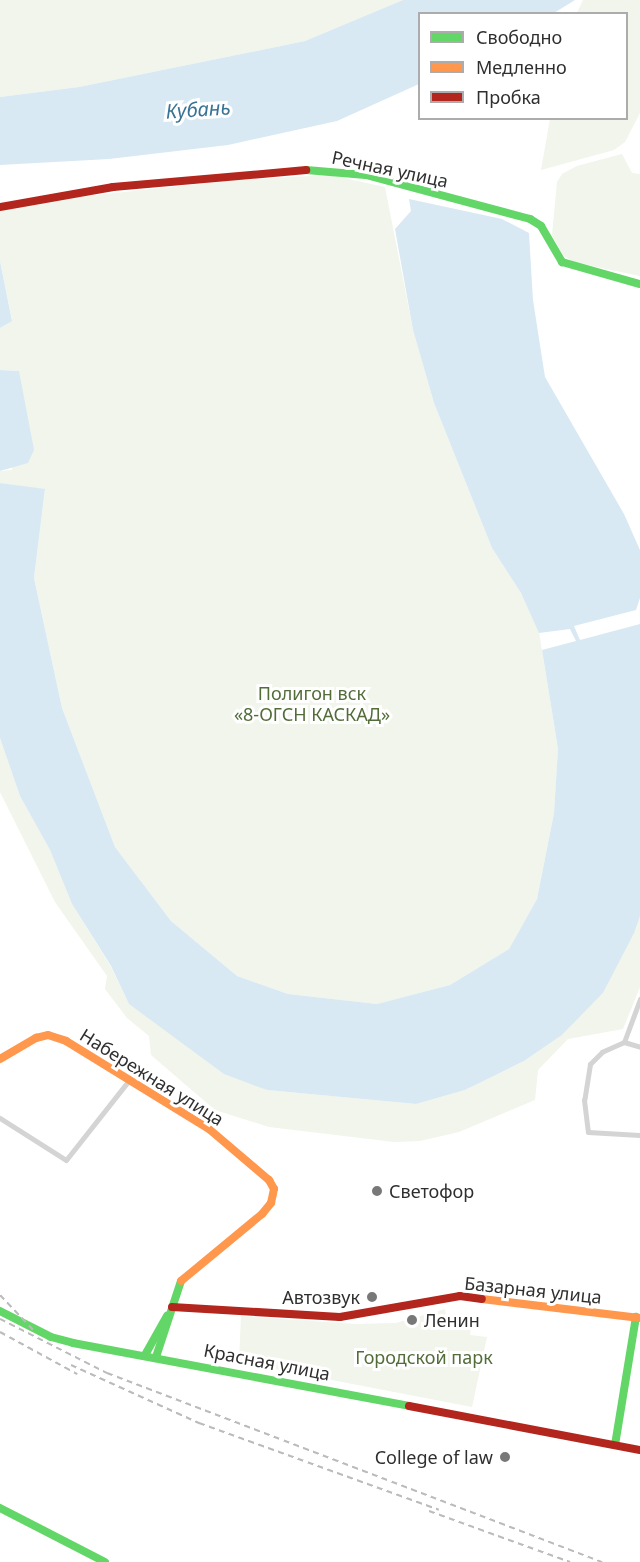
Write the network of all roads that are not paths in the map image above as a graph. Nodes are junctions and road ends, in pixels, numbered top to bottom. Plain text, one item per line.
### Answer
1 (0, 207) edge
2 (640, 284) edge
3 (640, 999) edge
4 (624, 1042) junction
5 (640, 1047) edge
6 (0, 1059) edge
7 (130, 1079) junction
8 (0, 1118) edge
9 (640, 1135) edge
10 (172, 1307) junction
11 (0, 1311) edge
12 (638, 1317) edge
13 (145, 1355) junction
14 (156, 1357) junction
15 (615, 1445) junction
16 (640, 1450) edge
17 (0, 1508) edge
18 (105, 1562) edge

1 - 2 main road, Речная улица
3 - 4 street
4 - 5 street
4 - 9 street
6 - 7 main road, Набережная улица
7 - 8 street
7 - 10 main road, Набережная улица
10 - 12 main road, Базарная улица
10 - 13 main road
10 - 14 main road
11 - 13 main road, Красная улица
12 - 15 main road
13 - 14 main road, Красная улица
14 - 15 main road, Красная улица
15 - 16 main road, Красная улица
17 - 18 main road

